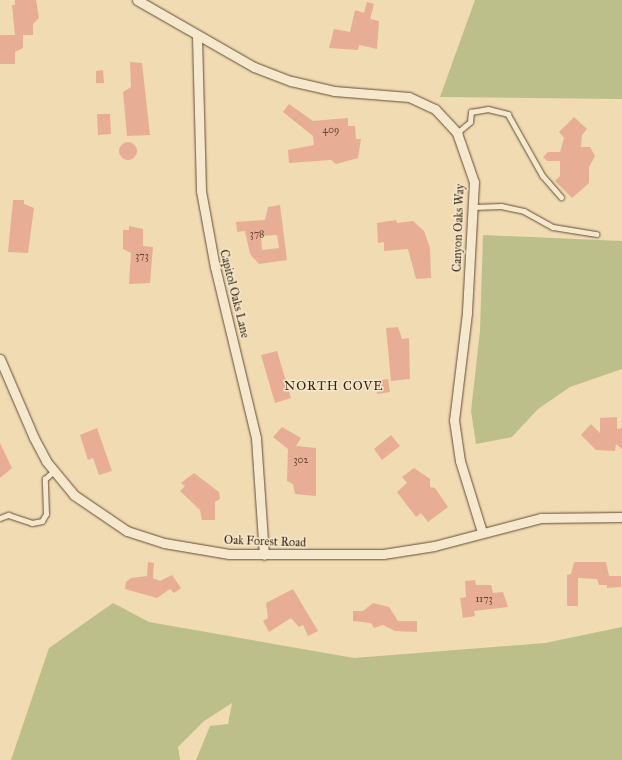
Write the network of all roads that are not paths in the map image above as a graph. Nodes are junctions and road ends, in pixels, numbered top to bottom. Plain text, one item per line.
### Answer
1 (137, 0) edge
2 (198, 37) junction
3 (458, 133) junction
4 (561, 197) dead end
5 (474, 207) junction
6 (596, 234) dead end
7 (0, 359) edge
8 (54, 471) junction
9 (622, 517) edge
10 (0, 518) edge
11 (482, 532) junction
12 (264, 555) junction

1 - 2 street, Canyon Oaks Way
2 - 3 street, Canyon Oaks Way
2 - 12 street, Capitol Oaks Lane
3 - 4 lane
3 - 5 street, Canyon Oaks Way
5 - 6 lane
5 - 11 street, Canyon Oaks Way
7 - 8 street, Oak Forest Road
8 - 10 lane
8 - 12 street, Oak Forest Road
9 - 11 street, Oak Forest Road
11 - 12 street, Oak Forest Road

